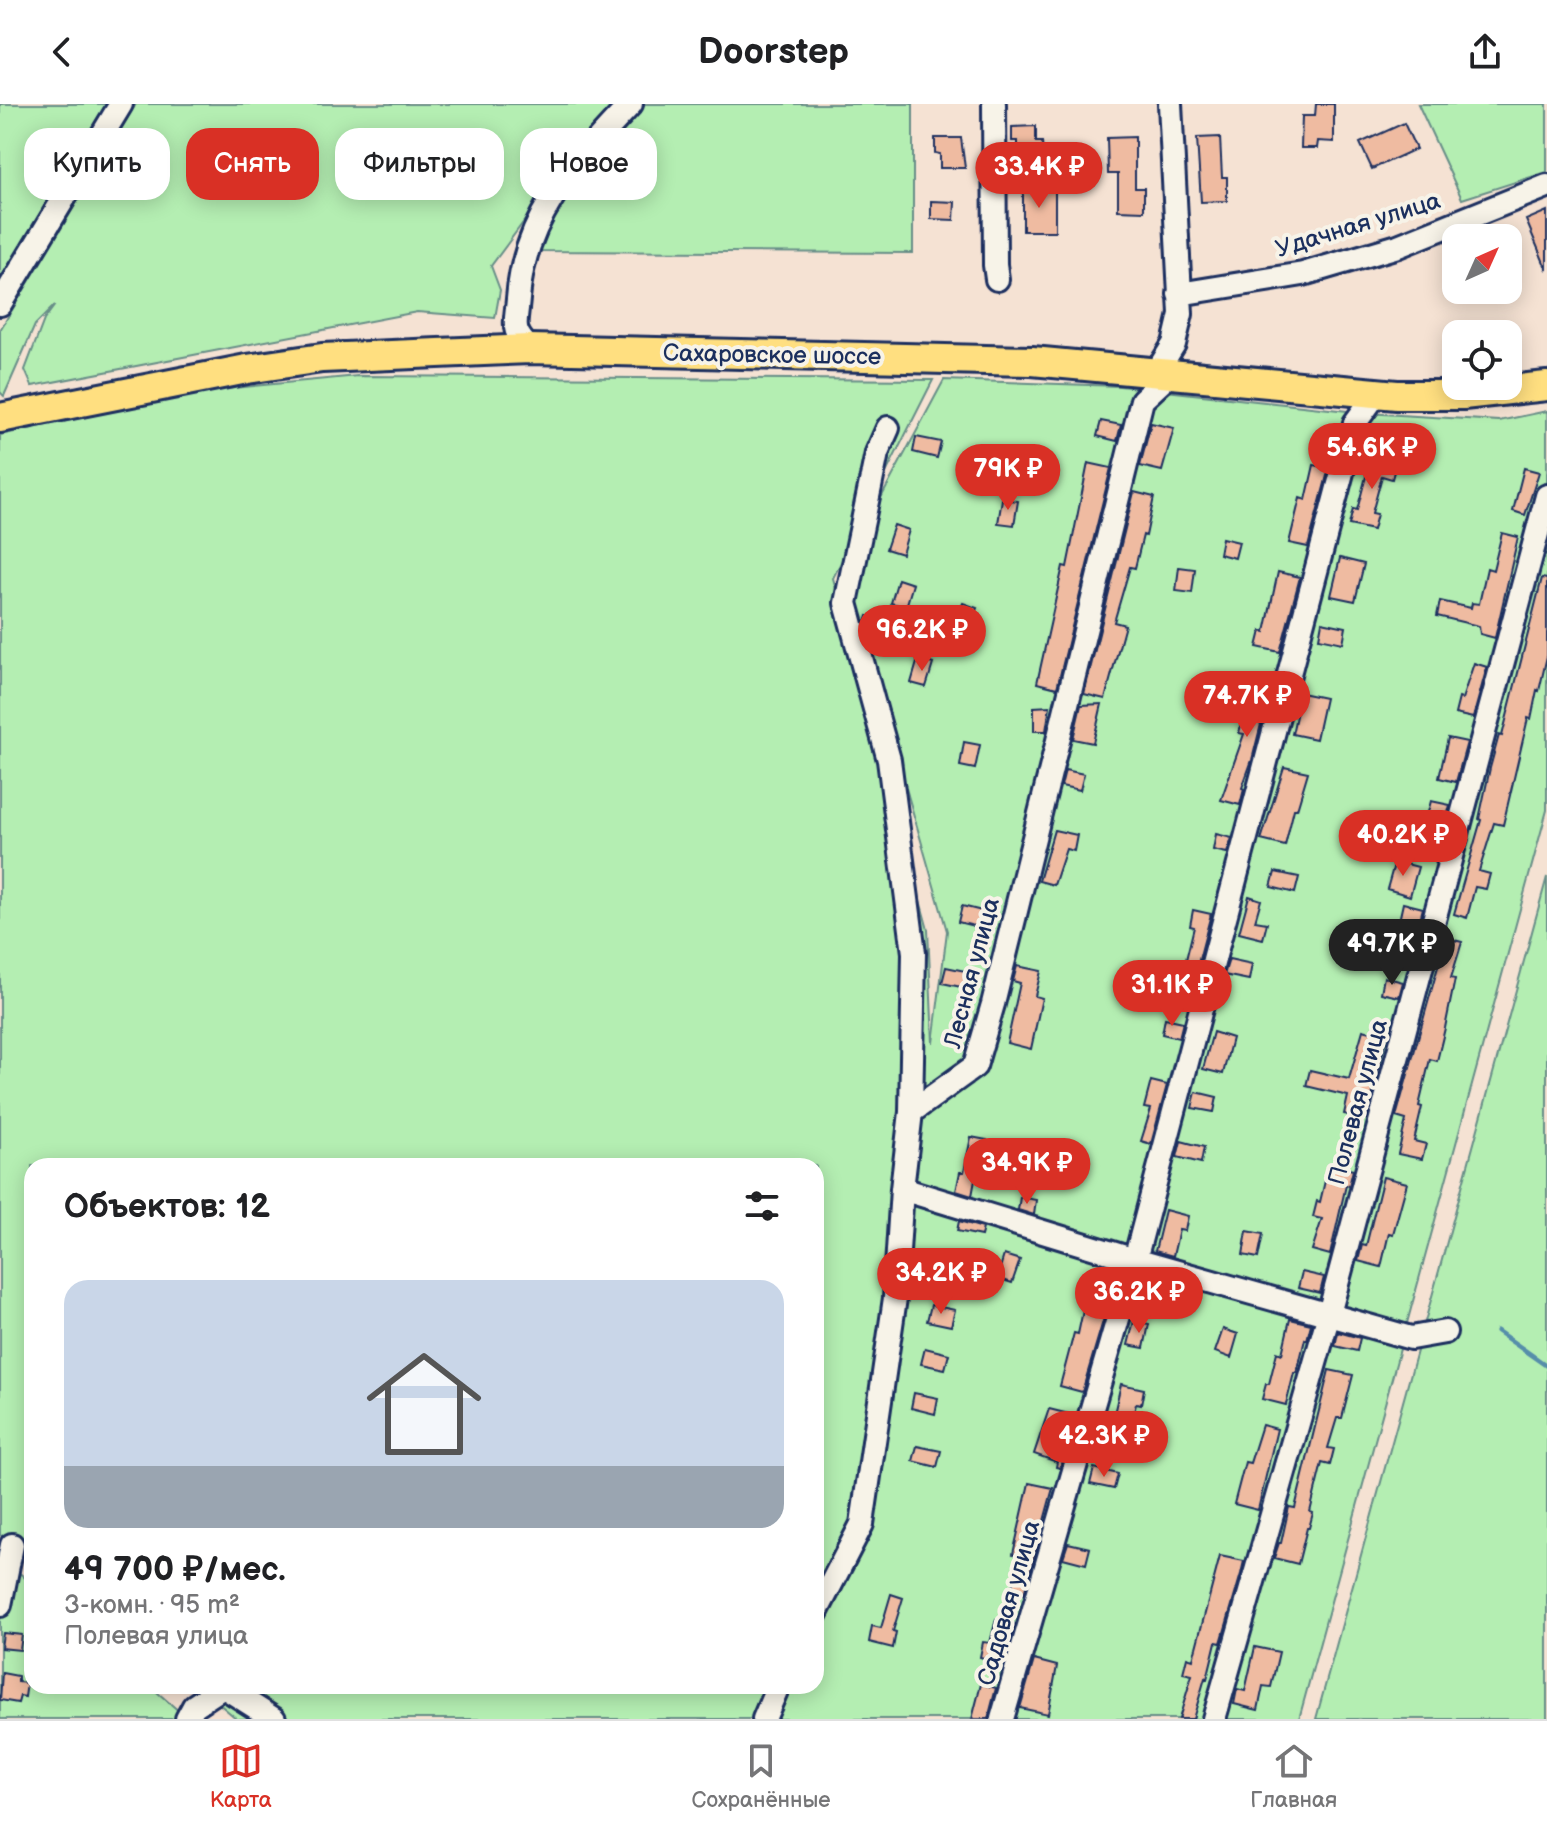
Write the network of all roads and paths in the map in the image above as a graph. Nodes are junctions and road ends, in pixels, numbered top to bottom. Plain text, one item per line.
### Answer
1 (121, 104) edge
2 (631, 104) edge
3 (994, 104) edge
4 (1170, 104) edge
5 (1547, 186) edge
6 (997, 279) dead end
7 (1179, 294) junction
8 (0, 304) edge
9 (530, 349) junction
10 (1163, 374) junction
11 (1547, 386) edge
12 (1376, 394) junction
13 (0, 418) edge
14 (888, 428) dead end
15 (1547, 496) edge
16 (911, 1112) junction
17 (902, 1189) junction
18 (1135, 1260) junction
19 (1329, 1314) junction
20 (1445, 1332) dead end
21 (15, 1546) edge
22 (824, 1598) edge
23 (0, 1605) edge
24 (211, 1694) edge
25 (235, 1694) edge
26 (775, 1694) edge
27 (187, 1719) edge
28 (274, 1719) edge
29 (764, 1719) edge
30 (1002, 1719) edge
31 (1214, 1719) edge

1 - 8 street
2 - 9 street
3 - 6 street
4 - 7 street
5 - 7 street, Удачная улица
7 - 10 street
9 - 10 main road, Сахаровское шоссе
9 - 13 main road, Сахаровское шоссе
10 - 12 main road, Сахаровское шоссе
10 - 16 street, Лесная улица
11 - 12 main road, Сахаровское шоссе
12 - 18 street, Садовая улица
14 - 16 street
15 - 19 street, Полевая улица
16 - 17 street
17 - 18 street
17 - 22 street
18 - 19 street
18 - 30 street, Садовая улица
19 - 20 street
19 - 31 street, Полевая улица
21 - 23 street
24 - 27 street
25 - 28 street
26 - 29 street

